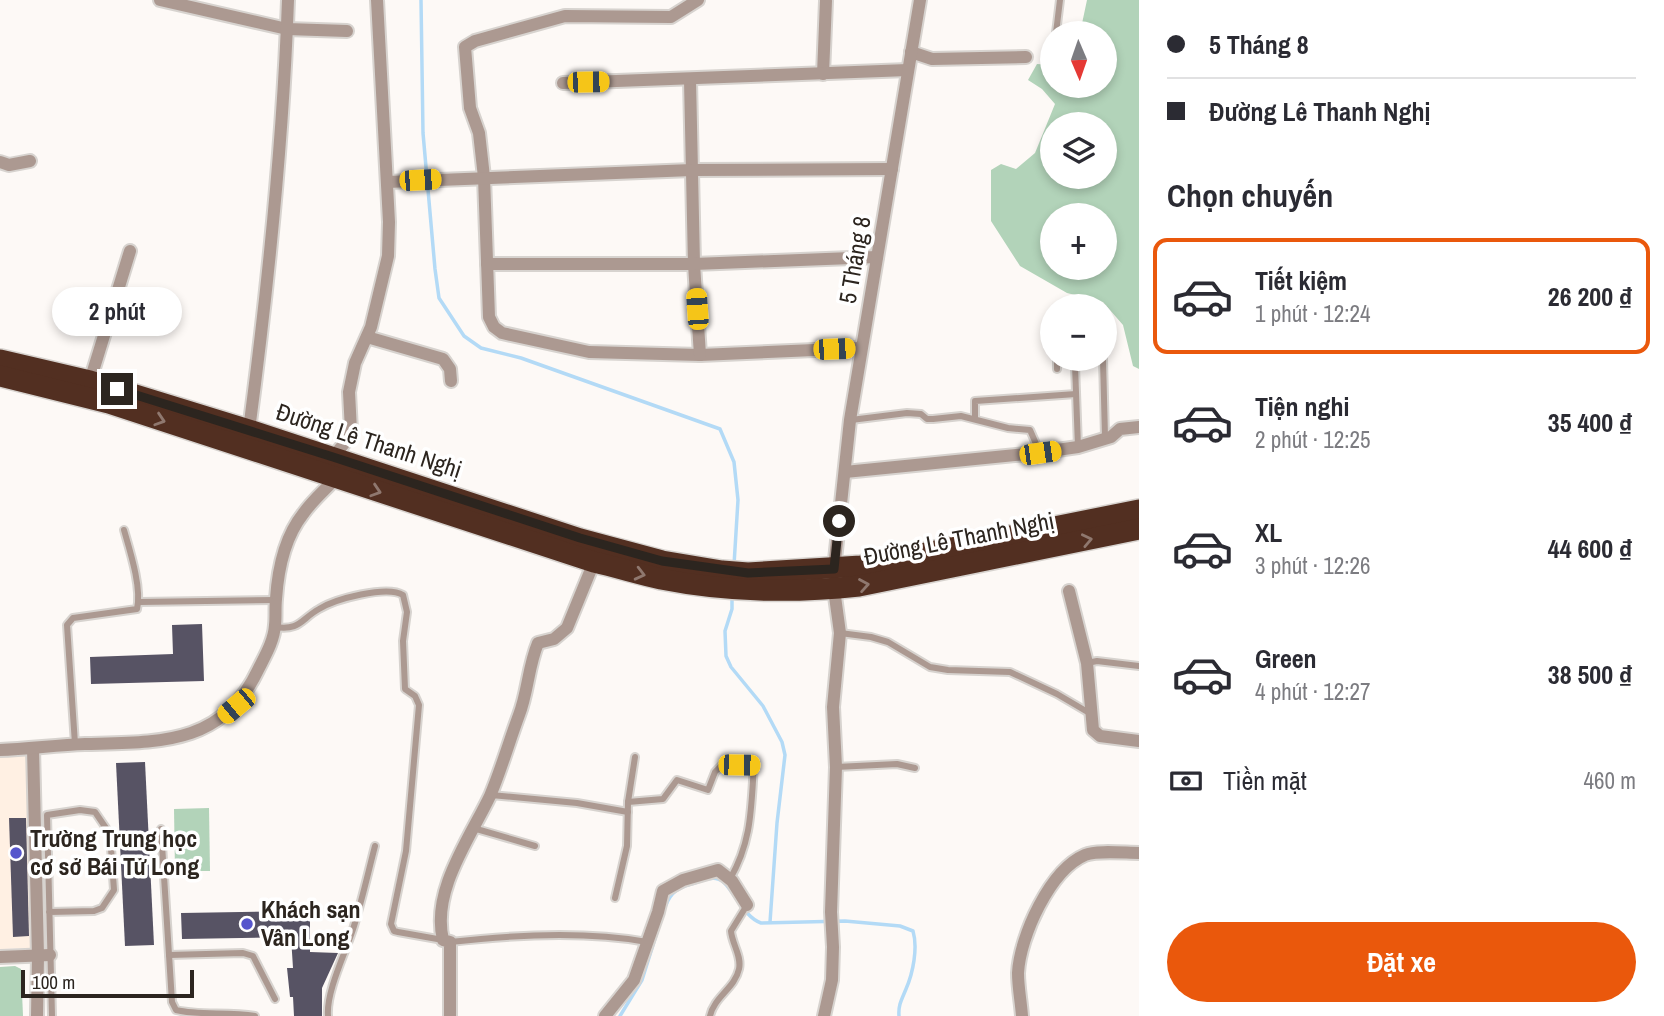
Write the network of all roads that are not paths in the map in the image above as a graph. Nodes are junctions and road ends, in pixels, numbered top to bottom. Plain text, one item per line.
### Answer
1 (160, 0) edge
2 (288, 0) edge
3 (377, 0) edge
4 (698, 0) edge
5 (920, 0) edge
6 (1060, 0) edge
7 (826, 1) edge
8 (1057, 21) edge
9 (287, 29) junction
10 (347, 31) dead end
11 (911, 52) junction
12 (1026, 57) dead end
13 (908, 70) junction
14 (823, 74) junction
15 (690, 80) junction
16 (563, 83) dead end
17 (30, 161) dead end
18 (0, 162) edge
19 (892, 169) junction
20 (692, 170) junction
21 (484, 177) junction
22 (393, 181) junction
23 (130, 251) dead end
24 (877, 257) junction
25 (487, 264) junction
26 (694, 264) junction
27 (367, 337) junction
28 (861, 348) junction
29 (700, 355) junction
30 (0, 360) edge
31 (1075, 371) edge
32 (1103, 371) edge
33 (0, 376) edge
34 (90, 381) junction
35 (451, 381) dead end
36 (1076, 394) junction
37 (975, 419) junction
38 (850, 420) junction
39 (1139, 427) edge
40 (249, 430) junction
41 (1105, 439) junction
42 (1078, 447) junction
43 (1040, 453) junction
44 (333, 457) junction
45 (845, 472) junction
46 (335, 478) junction
47 (1139, 510) edge
48 (486, 517) junction
49 (1139, 529) edge
50 (124, 530) dead end
51 (1040, 541) junction
52 (594, 562) junction
53 (721, 579) junction
54 (834, 579) junction
55 (1069, 591) dead end
56 (275, 600) junction
57 (139, 602) junction
58 (275, 626) junction
59 (840, 633) junction
60 (1087, 663) junction
61 (1139, 666) edge
62 (1091, 714) junction
63 (1139, 741) edge
64 (75, 744) junction
65 (33, 748) junction
66 (0, 750) edge
67 (635, 757) dead end
68 (836, 767) junction
69 (915, 768) dead end
70 (490, 795) junction
71 (628, 803) junction
72 (628, 812) junction
73 (473, 828) junction
74 (161, 829) dead end
75 (375, 846) dead end
76 (535, 846) dead end
77 (1139, 853) edge
78 (730, 879) junction
79 (615, 898) dead end
80 (745, 909) joint
81 (49, 912) junction
82 (447, 941) junction
83 (649, 943) junction
84 (44, 955) junction
85 (169, 955) junction
86 (0, 957) edge
87 (275, 999) dead end
88 (37, 1016) edge
89 (51, 1016) edge
90 (255, 1016) edge
91 (328, 1016) edge
92 (450, 1016) edge
93 (606, 1016) edge
94 (710, 1016) edge
95 (824, 1016) edge
96 (1022, 1016) edge

1 - 9 street
2 - 9 street
3 - 22 street
4 - 21 street
5 - 11 street, 5 Tháng 8
6 - 8 lane
7 - 14 street
9 - 10 street
9 - 40 street
11 - 12 street
11 - 13 street, 5 Tháng 8
13 - 14 street
13 - 19 street, 5 Tháng 8
14 - 15 street
15 - 16 street
15 - 20 street
17 - 18 street
19 - 20 street
19 - 24 street, 5 Tháng 8
20 - 21 street
20 - 26 street
21 - 22 street
21 - 25 street
22 - 27 street
23 - 34 street
24 - 26 street
24 - 28 street, 5 Tháng 8
25 - 26 street
25 - 29 street
26 - 29 street
27 - 35 street
27 - 44 street
28 - 29 street
28 - 38 street, 5 Tháng 8
30 - 34 highway, Đường Lê Thanh Nghị
31 - 36 lane
32 - 41 lane
33 -> 46 highway, Đường Lê Thanh Nghị
34 - 40 highway, Đường Lê Thanh Nghị
36 - 37 lane
36 - 42 lane
37 - 38 lane
37 - 43 lane
38 - 45 street, 5 Tháng 8
39 - 41 street
40 - 44 highway, Đường Lê Thanh Nghị
41 - 42 street
42 - 43 street
43 - 45 street
44 - 48 highway, Đường Lê Thanh Nghị
45 - 54 street, 5 Tháng 8
46 -> 48 highway, Đường Lê Thanh Nghị
46 - 56 street
47 - 51 highway, Đường Lê Thanh Nghị
48 - 52 highway, Đường Lê Thanh Nghị
48 - 53 highway, Đường Lê Thanh Nghị
51 -> 49 highway, Đường Lê Thanh Nghị
50 - 57 lane
51 - 54 highway, Đường Lê Thanh Nghị
52 -> 53 highway, Đường Lê Thanh Nghị
52 - 70 street
53 - 54 highway, Đường Lê Thanh Nghị
54 - 59 street, 5 Tháng 8
55 - 60 street
56 - 57 lane
56 - 58 street
57 - 64 lane
58 - 64 street
58 - 82 lane
59 - 62 lane
59 - 68 street, 5 Tháng 8
60 - 61 lane
60 - 62 street
62 - 63 street
64 - 65 street
65 - 66 street
65 - 84 street
67 - 71 lane
68 - 69 lane
68 - 95 street, 5 Tháng 8
70 - 72 lane
70 - 73 street
71 - 72 lane
71 - 78 lane
72 - 79 lane
73 - 76 lane
73 - 82 street
74 - 85 lane
75 - 91 lane
77 - 96 street
78 - 80 street
78 - 83 street
80 - 94 lane
81 - 81 lane
81 - 84 lane
82 - 83 lane
82 - 92 street
83 - 93 street
84 - 86 street
84 - 88 street
84 - 89 lane
85 - 87 lane
85 - 90 lane

